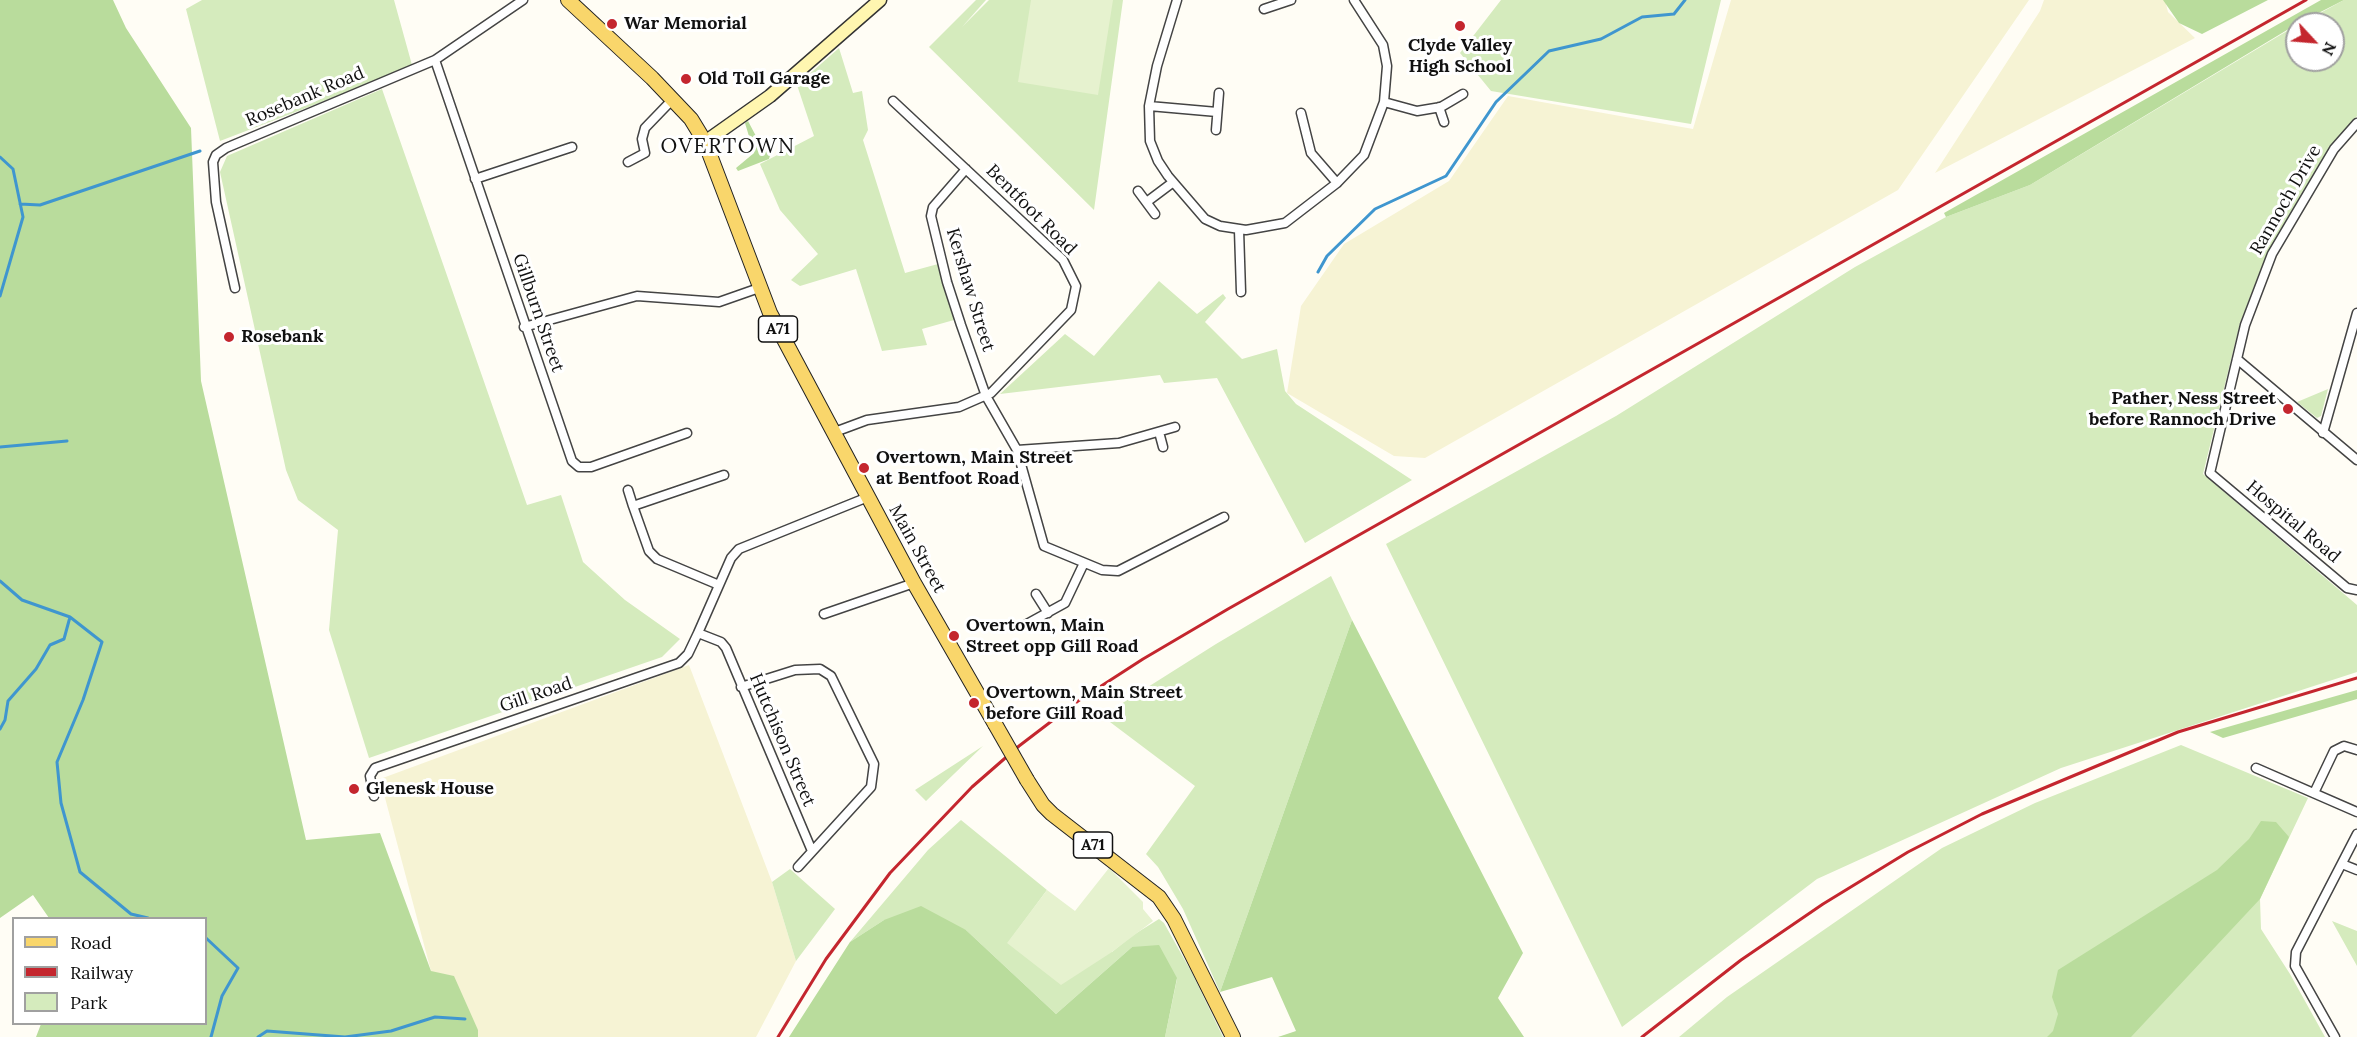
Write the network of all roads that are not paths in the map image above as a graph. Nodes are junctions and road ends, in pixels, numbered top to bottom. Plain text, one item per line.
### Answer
1 (523, 0) edge
2 (568, 0) edge
3 (880, 0) edge
4 (1177, 0) edge
5 (1291, 0) edge
6 (1354, 0) edge
7 (1264, 9) dead end
8 (435, 60) junction
9 (1219, 93) dead end
10 (1463, 94) dead end
11 (672, 100) junction
12 (894, 100) dead end
13 (1384, 102) junction
14 (1149, 106) junction
15 (1439, 107) junction
16 (1217, 112) junction
17 (1300, 113) dead end
18 (1444, 122) dead end
19 (2357, 123) edge
20 (1216, 130) dead end
21 (705, 142) junction
22 (572, 147) dead end
23 (628, 162) dead end
24 (966, 169) junction
25 (475, 179) junction
26 (1172, 183) junction
27 (1337, 183) junction
28 (1138, 191) dead end
29 (1148, 201) junction
30 (1155, 214) dead end
31 (1239, 230) junction
32 (236, 288) dead end
33 (759, 288) junction
34 (1242, 292) dead end
35 (2357, 313) edge
36 (524, 327) junction
37 (2237, 359) junction
38 (986, 396) junction
39 (1175, 427) dead end
40 (1159, 432) junction
41 (687, 433) dead end
42 (832, 433) junction
43 (2323, 433) junction
44 (1163, 447) dead end
45 (1017, 450) junction
46 (2357, 460) edge
47 (2210, 473) joint
48 (724, 475) dead end
49 (628, 490) dead end
50 (867, 497) junction
51 (633, 506) junction
52 (1224, 517) dead end
53 (1084, 562) junction
54 (914, 583) junction
55 (719, 585) junction
56 (2357, 590) edge
57 (1036, 594) dead end
58 (1048, 613) junction
59 (824, 614) dead end
60 (1025, 625) dead end
61 (698, 633) junction
62 (741, 687) junction
63 (2357, 750) edge
64 (2256, 768) dead end
65 (2314, 793) junction
66 (374, 796) dead end
67 (2357, 812) edge
68 (2357, 834) edge
69 (812, 851) junction
70 (2342, 864) junction
71 (798, 867) dead end
72 (2357, 870) edge
73 (1233, 1037) edge
74 (2335, 1037) edge

1 - 8 street, Rosebank Road
2 - 11 main road, Main Street / A71
3 - 21 main road
4 - 14 street
5 - 7 street
6 - 13 street
8 - 25 street, Gillburn Street
8 - 32 street, Rosebank Road
9 - 16 street
10 - 15 street
11 - 21 main road, Main Street / A71
11 - 23 street
12 - 24 street, Bentfoot Road
13 - 15 street
13 - 27 street
14 - 16 street
14 - 26 street
15 - 18 street
16 - 20 street
17 - 27 street
19 - 37 street, Rannoch Drive
21 - 33 main road, Main Street / A71
22 - 25 street
24 - 38 street, Kershaw Street
24 - 38 street, Bentfoot Road
25 - 36 street, Gillburn Street
26 - 29 street
26 - 31 street
27 - 31 street
28 - 29 street
29 - 30 street
31 - 34 street
33 - 36 street
33 - 42 main road, Main Street / A71
35 - 43 street
36 - 41 street, Gillburn Street
37 - 43 street
37 - 47 street, Rannoch Drive
38 - 42 street, Bentfoot Road
38 - 45 street
39 - 40 street
40 - 44 street
40 - 45 street
42 - 50 main road, Main Street / A71
43 - 46 street
45 - 53 street
47 - 56 street, Hospital Road
48 - 51 street
49 - 51 street
50 - 54 main road, Main Street / A71
50 - 55 street, Gill Road
51 - 55 street
52 - 53 street
53 - 58 street
54 - 59 street
54 - 73 main road, Main Street / A71, bridge
55 - 61 street, Gill Road
57 - 58 street
58 - 60 street
61 - 62 street, Hutchison Street
61 - 66 street, Gill Road
62 - 69 street, Hutchison Street
62 - 69 street
63 - 65 street
64 - 65 street
65 - 67 street
68 - 70 street
69 - 71 street
70 - 72 street
70 - 74 street

